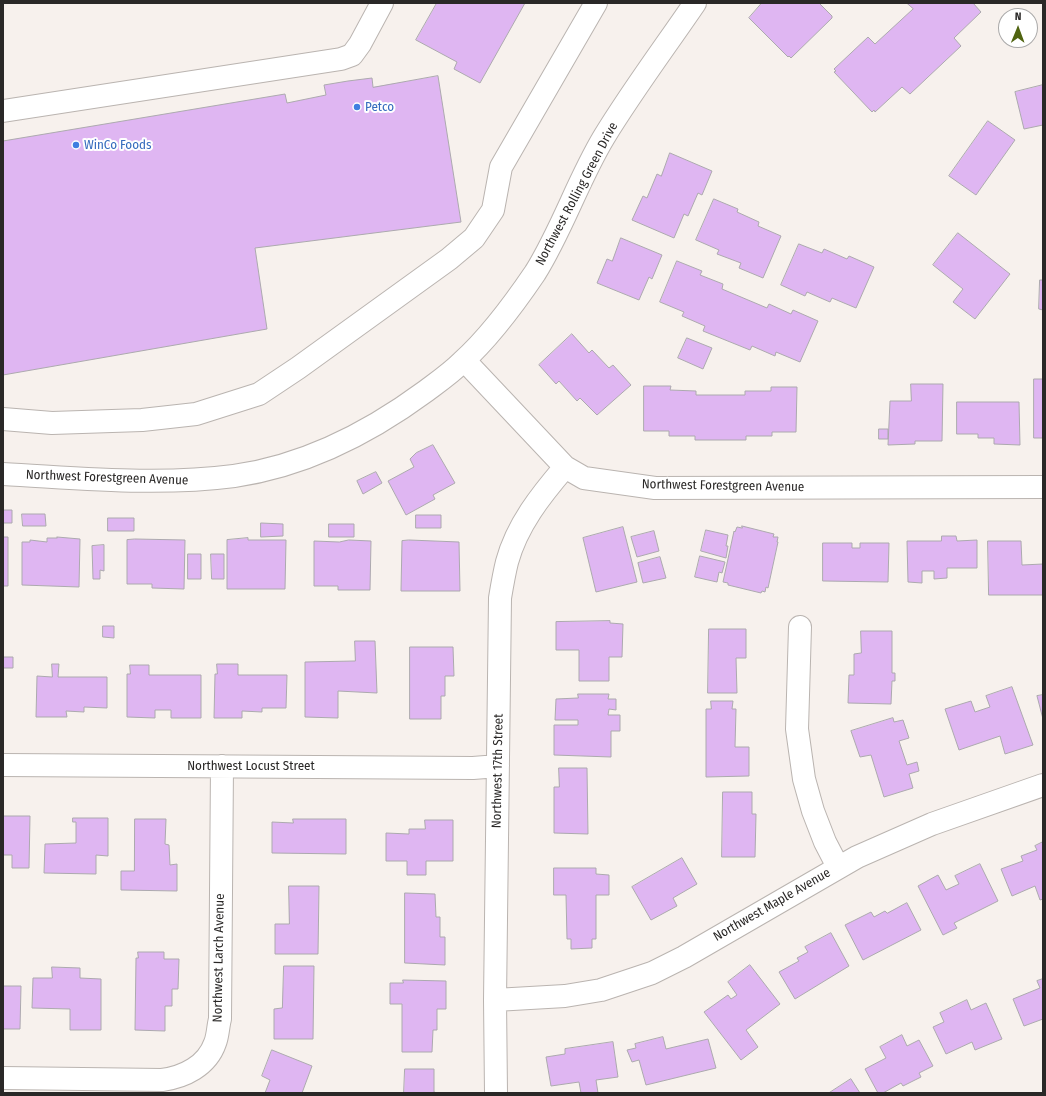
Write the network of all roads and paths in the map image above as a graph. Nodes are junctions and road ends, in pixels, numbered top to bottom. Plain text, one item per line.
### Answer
1 (368, 3) edge
2 (382, 3) edge
3 (596, 3) edge
4 (695, 3) edge
5 (372, 24) junction
6 (3, 111) edge
7 (464, 361) junction
8 (3, 419) edge
9 (565, 467) junction
10 (3, 474) edge
11 (1043, 487) edge
12 (800, 627) dead end
13 (3, 765) edge
14 (222, 766) junction
15 (498, 766) junction
16 (1043, 785) edge
17 (838, 866) junction
18 (495, 1000) junction
19 (3, 1078) edge
20 (496, 1093) edge

1 - 5 street
2 - 5 street
3 - 8 street
4 - 7 street, Northwest Rolling Green Drive
5 - 6 street
7 - 9 street, Northwest Forestgreen Avenue
7 - 10 street, Northwest Forestgreen Avenue
9 - 11 street, Northwest Forestgreen Avenue
9 - 15 street, Northwest 17th Street
12 - 17 street
13 - 14 street, Northwest Locust Street
14 - 15 street, Northwest Locust Street
14 - 19 street, Northwest Larch Avenue
15 - 18 street, Northwest 17th Street
16 - 17 street, Northwest Maple Avenue
17 - 18 street, Northwest Maple Avenue
18 - 20 street, Northwest 17th Street

